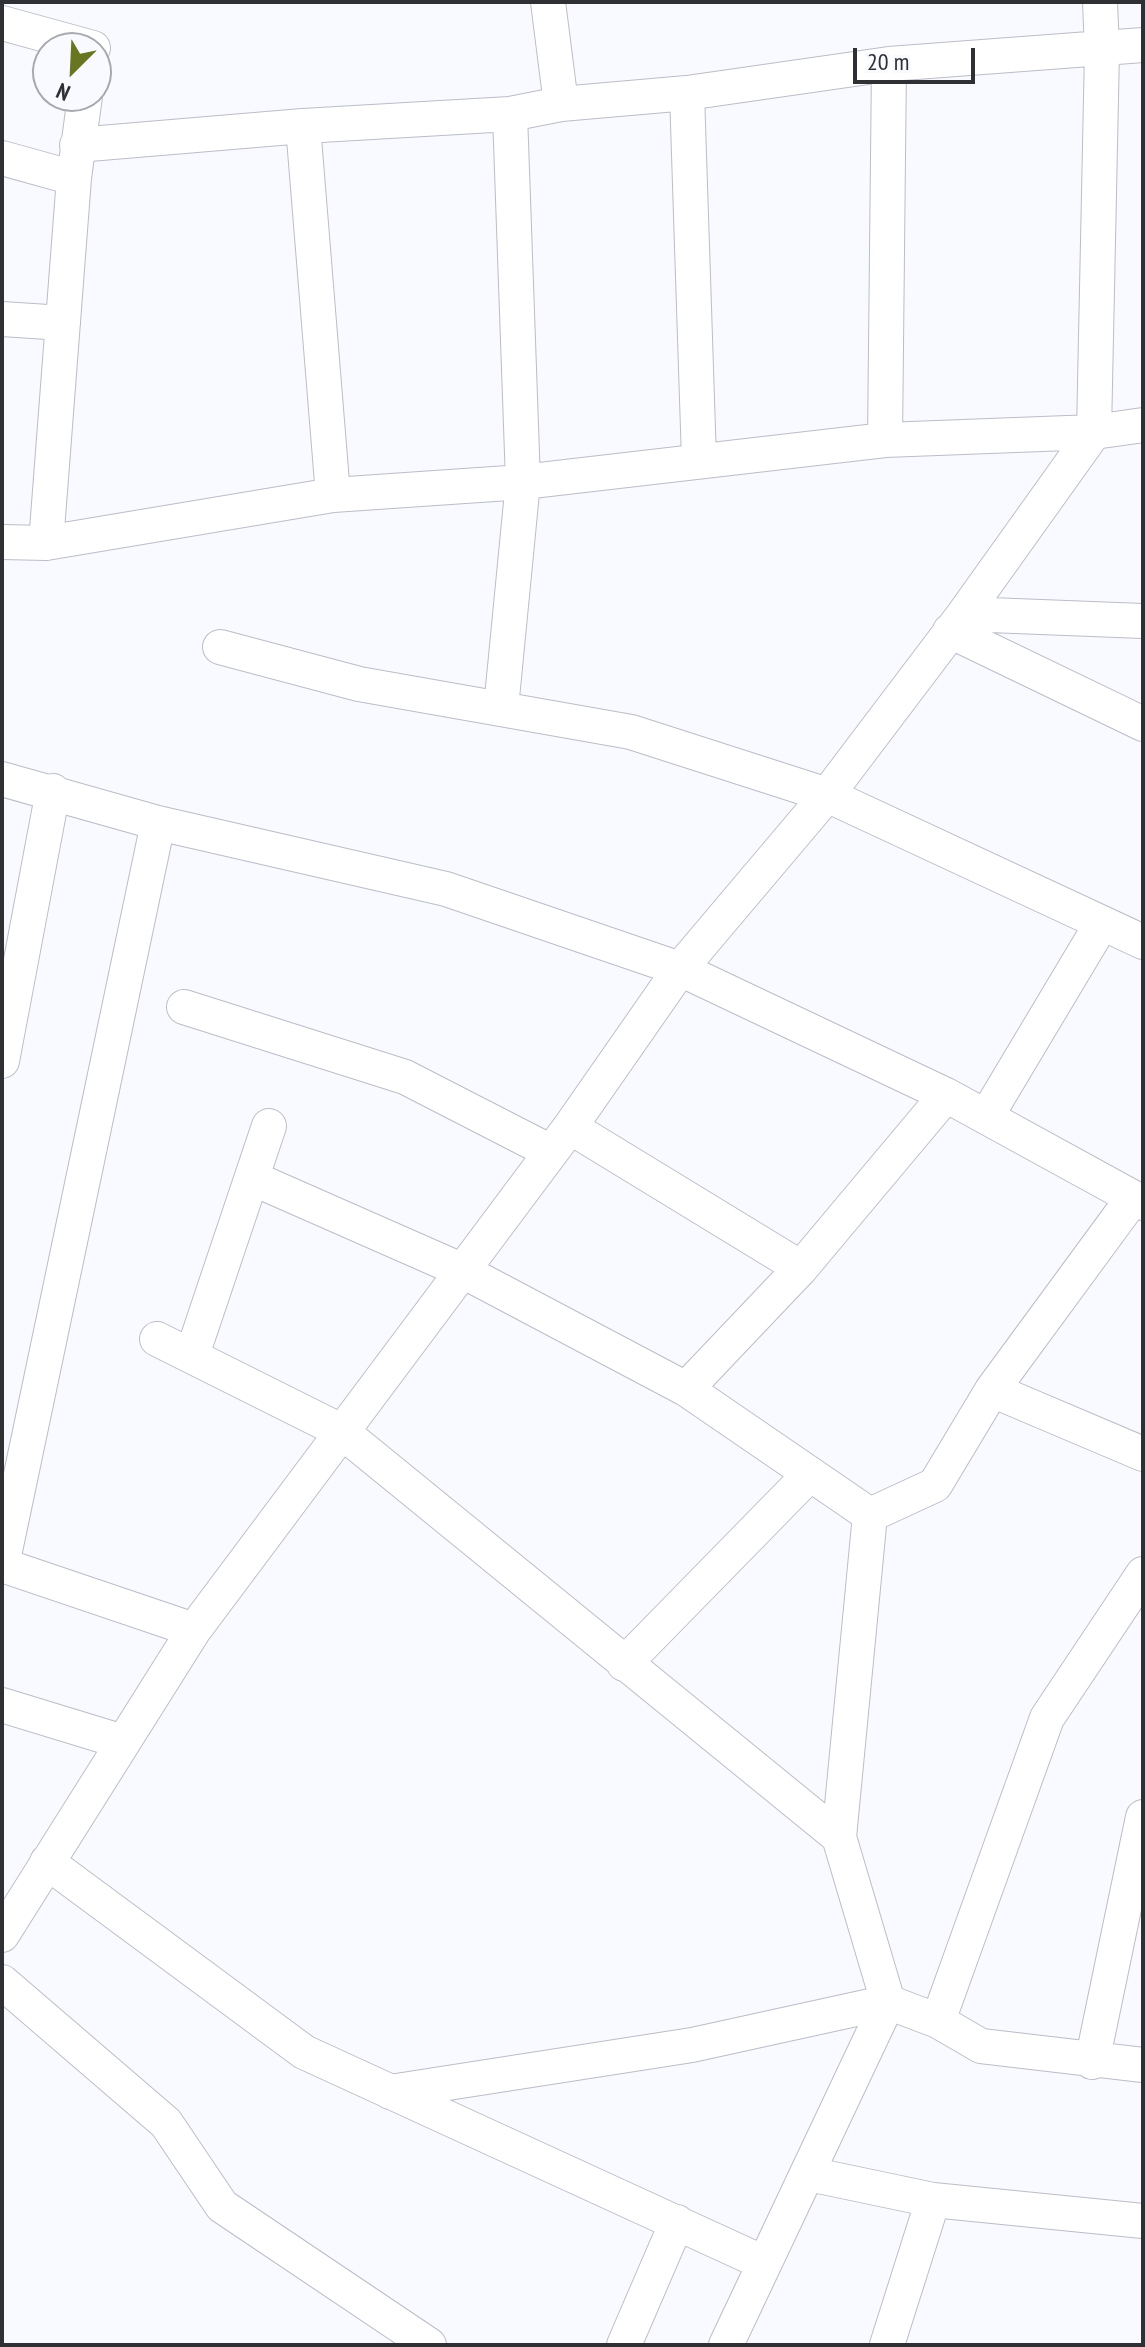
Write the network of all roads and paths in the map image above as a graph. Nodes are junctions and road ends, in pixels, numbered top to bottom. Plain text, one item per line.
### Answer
1 (548, 2) edge
2 (1100, 2) edge
3 (2, 23) edge
4 (35, 32) edge
5 (1143, 45) edge
6 (1102, 50) junction
7 (889, 64) junction
8 (687, 93) junction
9 (561, 104) junction
10 (83, 112) edge
11 (510, 114) junction
12 (303, 126) junction
13 (2, 158) edge
14 (76, 161) junction
15 (2, 319) edge
16 (63, 323) junction
17 (1143, 425) edge
18 (1094, 432) junction
19 (885, 440) junction
20 (699, 460) junction
21 (523, 482) junction
22 (333, 495) junction
23 (2, 542) edge
24 (46, 543) junction
25 (1143, 621) edge
26 (957, 622) junction
27 (220, 647) dead end
28 (501, 708) junction
29 (1143, 724) edge
30 (2, 779) edge
31 (53, 791) junction
32 (827, 795) junction
33 (158, 823) junction
34 (1102, 923) junction
35 (1143, 942) edge
36 (680, 969) junction
37 (184, 1007) dead end
38 (2, 1061) edge
39 (946, 1095) junction
40 (986, 1117) junction
41 (269, 1126) dead end
42 (561, 1139) junction
43 (252, 1178) junction
44 (1138, 1201) edge
45 (801, 1268) junction
46 (461, 1270) junction
47 (157, 1339) dead end
48 (192, 1355) junction
49 (686, 1389) junction
50 (992, 1390) junction
51 (341, 1431) junction
52 (1143, 1454) edge
53 (810, 1474) junction
54 (870, 1515) junction
55 (2, 1565) edge
56 (1143, 1574) edge
57 (194, 1630) junction
58 (624, 1664) junction
59 (2, 1705) edge
60 (123, 1742) junction
61 (1143, 1817) edge
62 (839, 1837) junction
63 (47, 1862) junction
64 (2, 1935) edge
65 (2, 1982) edge
66 (888, 2002) junction
67 (938, 2021) junction
68 (1092, 2062) junction
69 (1143, 2065) edge
70 (390, 2092) junction
71 (809, 2174) junction
72 (933, 2200) junction
73 (1143, 2221) edge
74 (677, 2222) junction
75 (764, 2263) junction
76 (429, 2345) edge
77 (624, 2345) edge
78 (726, 2345) edge
79 (887, 2345) edge

1 - 9 street
2 - 6 street
3 - 4 street
5 - 6 street
6 - 7 street
6 - 18 street
7 - 8 street
7 - 19 street
8 - 9 street
8 - 20 street
9 - 11 street
10 - 14 street
11 - 12 street
11 - 21 street
12 - 14 street
12 - 22 street
13 - 14 street
14 - 16 street
15 - 16 street
16 - 24 street
17 - 18 street
18 - 19 street
18 - 26 street
19 - 20 street
20 - 21 street
21 - 22 street
21 - 28 street
22 - 24 street
23 - 24 street
25 - 26 street
26 - 29 street
26 - 32 street
27 - 28 street
28 - 32 street
30 - 31 street
31 - 33 street
31 - 38 street
32 - 34 street
32 - 36 street
33 - 36 street
33 - 55 street
34 - 35 street
34 - 40 street
36 - 39 street
36 - 42 street
37 - 42 street
39 - 40 street
39 - 45 street
40 - 44 street
41 - 43 street
42 - 45 street
42 - 46 street
43 - 46 street
43 - 48 street
44 - 50 street
45 - 49 street
46 - 49 street
46 - 51 street
47 - 48 street
48 - 51 street
49 - 53 street
50 - 52 street
50 - 54 street
51 - 57 street
51 - 58 street
53 - 54 street
53 - 58 street
54 - 62 street
55 - 57 street
56 - 67 street
57 - 60 street
58 - 62 street
59 - 60 street
60 - 63 street
61 - 68 street
62 - 66 street
63 - 64 street
63 - 70 street
65 - 76 street
66 - 67 street
66 - 70 street
66 - 71 street
67 - 68 street
68 - 69 street
70 - 74 street
71 - 72 street
71 - 75 street
72 - 73 street
72 - 79 street
74 - 75 street
74 - 77 street
75 - 78 street

